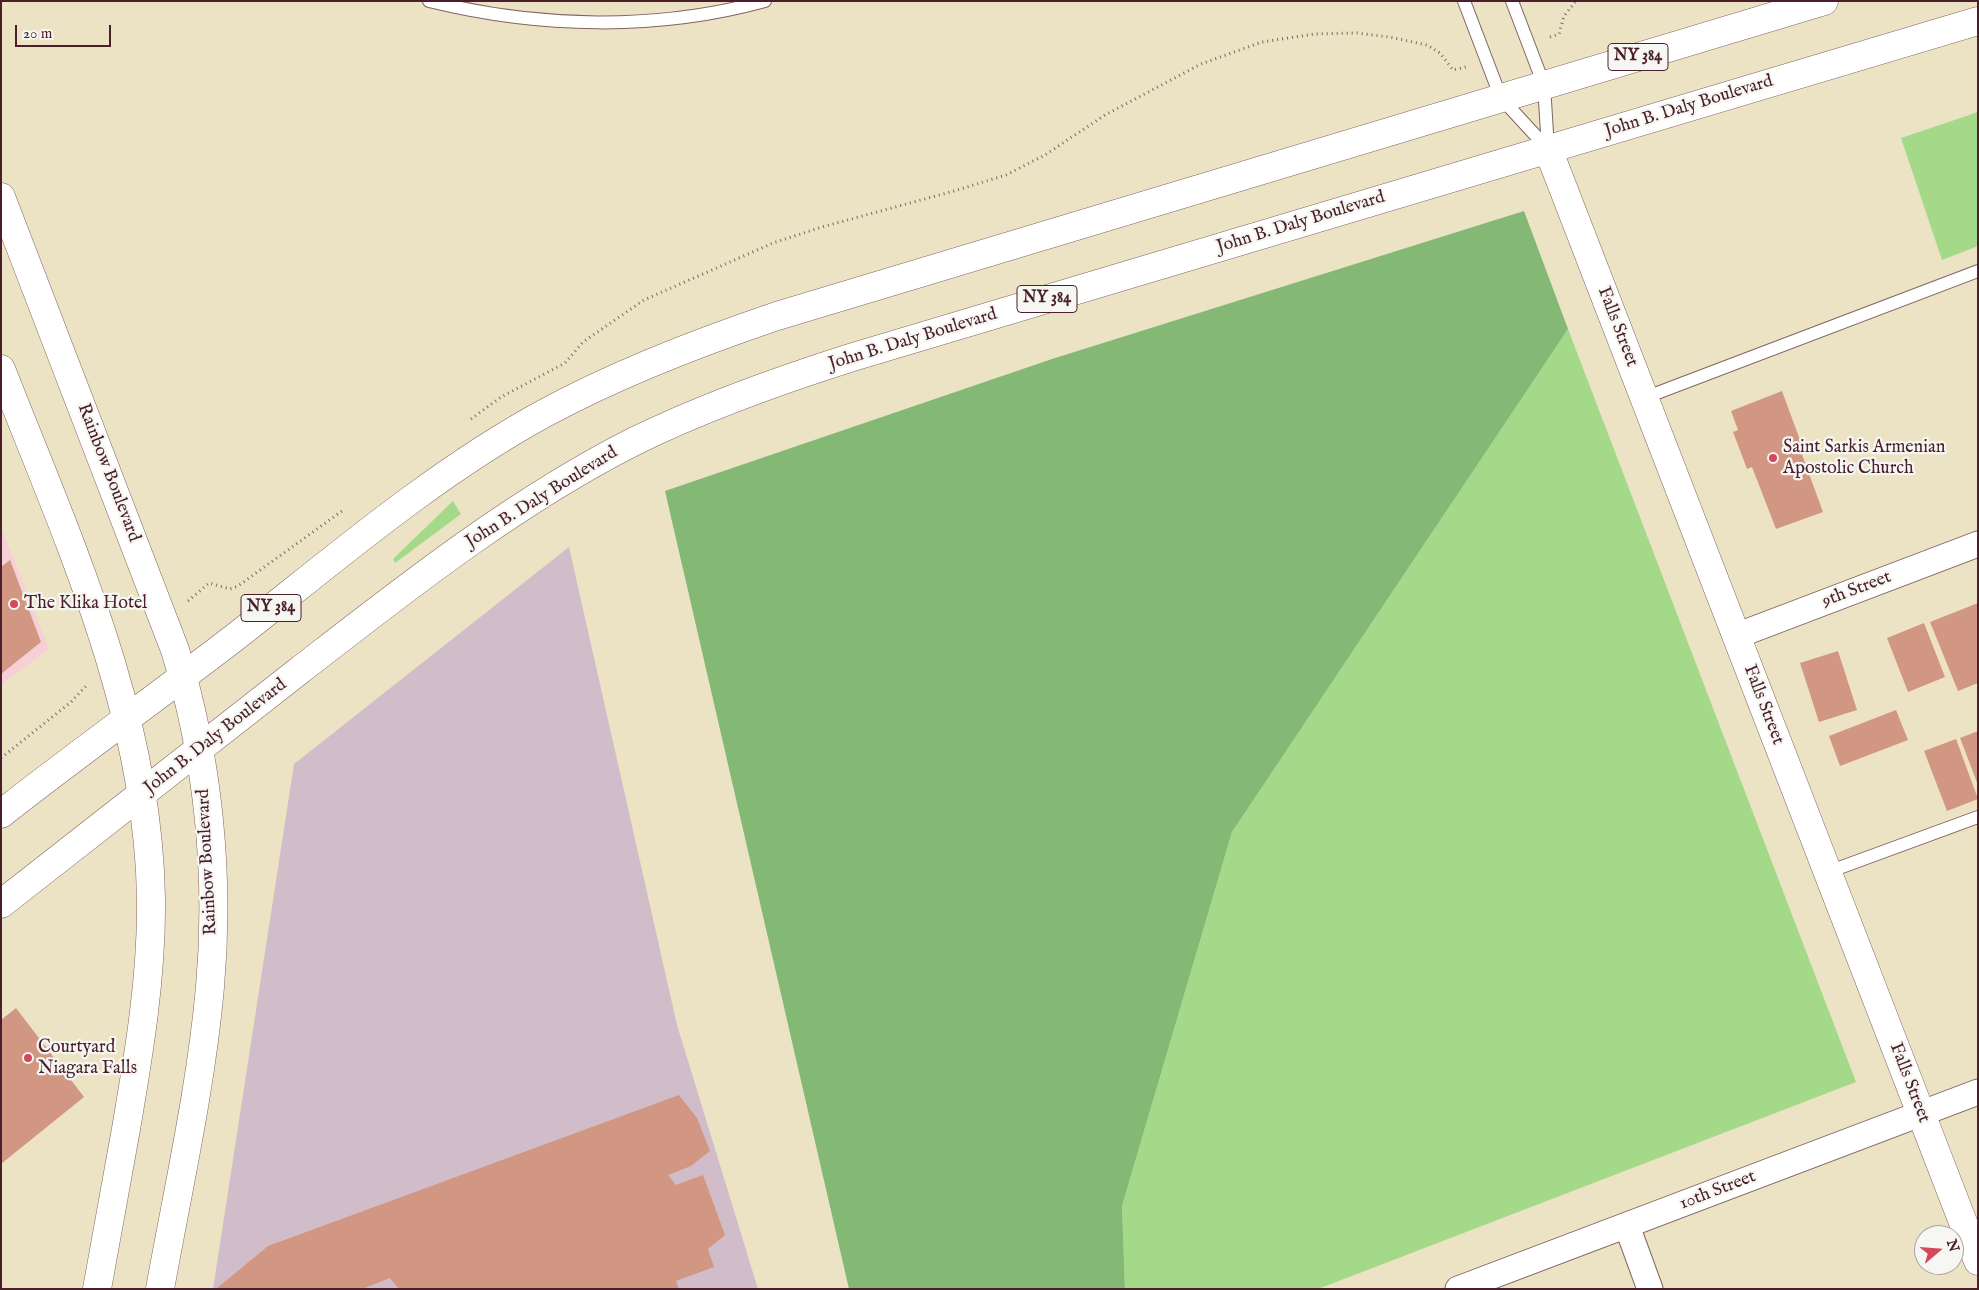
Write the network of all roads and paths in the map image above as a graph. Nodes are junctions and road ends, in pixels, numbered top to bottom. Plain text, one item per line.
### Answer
1 (429, 1) edge
2 (765, 1) edge
3 (1464, 1) edge
4 (1512, 1) edge
5 (1576, 1) edge
6 (1824, 1) edge
7 (1978, 21) edge
8 (1559, 34) dead end
9 (1465, 67) dead end
10 (1544, 85) junction
11 (1501, 98) junction
12 (1548, 150) junction
13 (1, 197) edge
14 (1978, 271) edge
15 (565, 363) dead end
16 (2, 374) edge
17 (1644, 398) junction
18 (1978, 544) edge
19 (1736, 636) junction
20 (184, 677) junction
21 (81, 690) dead end
22 (126, 718) junction
23 (199, 750) junction
24 (1, 758) edge
25 (142, 794) junction
26 (1, 814) edge
27 (1978, 817) edge
28 (1828, 872) junction
29 (1, 904) edge
30 (1978, 1092) edge
31 (1921, 1113) junction
32 (1627, 1226) junction
33 (1978, 1261) edge
34 (97, 1289) edge
35 (160, 1289) edge
36 (1458, 1289) edge
37 (1650, 1289) edge

1 - 2 lane
3 - 11 lane
4 - 10 lane
5 - 8 path
6 - 10 main road, NY 384
7 - 12 main road, John B. Daly Boulevard / NY 384
9 - 15 path
10 - 11 main road, NY 384
10 - 12 lane
11 - 12 lane
11 - 20 main road, NY 384
12 - 17 main road, Falls Street
12 - 23 main road, John B. Daly Boulevard / NY 384
13 - 20 main road, Rainbow Boulevard
14 - 17 lane
16 - 22 main road
17 - 19 main road, Falls Street
18 - 19 street, 9th Street
19 - 28 main road, Falls Street
20 - 22 main road, NY 384
20 - 23 main road, Rainbow Boulevard
21 - 24 path
22 - 25 main road
22 - 26 main road
23 - 25 main road, John B. Daly Boulevard
23 - 35 main road, Rainbow Boulevard
25 - 29 main road, John B. Daly Boulevard
25 - 34 main road
27 - 28 lane
28 - 31 main road, Falls Street
30 - 31 street, 10th Street
31 - 32 street, 10th Street
31 - 33 main road, Falls Street
32 - 36 street, 10th Street
32 - 37 street

